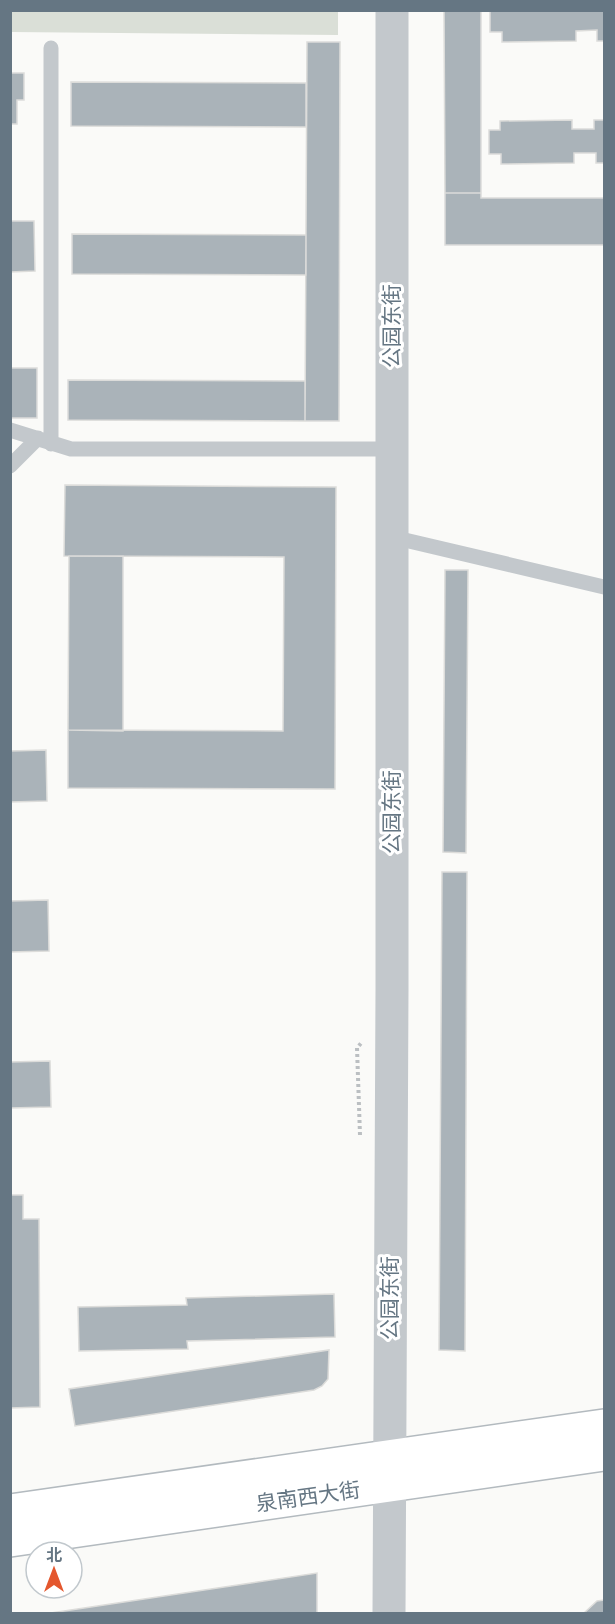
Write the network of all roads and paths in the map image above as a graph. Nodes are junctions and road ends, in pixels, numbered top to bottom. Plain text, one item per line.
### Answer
1 (392, 10) edge
2 (51, 48) dead end
3 (10, 430) edge
4 (44, 441) junction
5 (392, 449) junction
6 (10, 466) edge
7 (392, 537) junction
8 (604, 587) edge
9 (604, 1425) edge
10 (604, 1454) edge
11 (389, 1471) junction
12 (10, 1511) edge
13 (10, 1540) edge
14 (389, 1614) edge

1 - 5 street, 公园东街
2 - 4 lane
3 - 4 lane
4 - 5 lane
4 - 6 lane
5 - 7 street, 公园东街
7 - 8 lane
7 - 11 street, 公园东街
9 - 11 main road, 泉南西大街
10 - 11 main road, 泉南西大街
11 - 12 main road, 泉南西大街
11 - 13 main road, 泉南西大街
11 - 14 street, 公园东街

